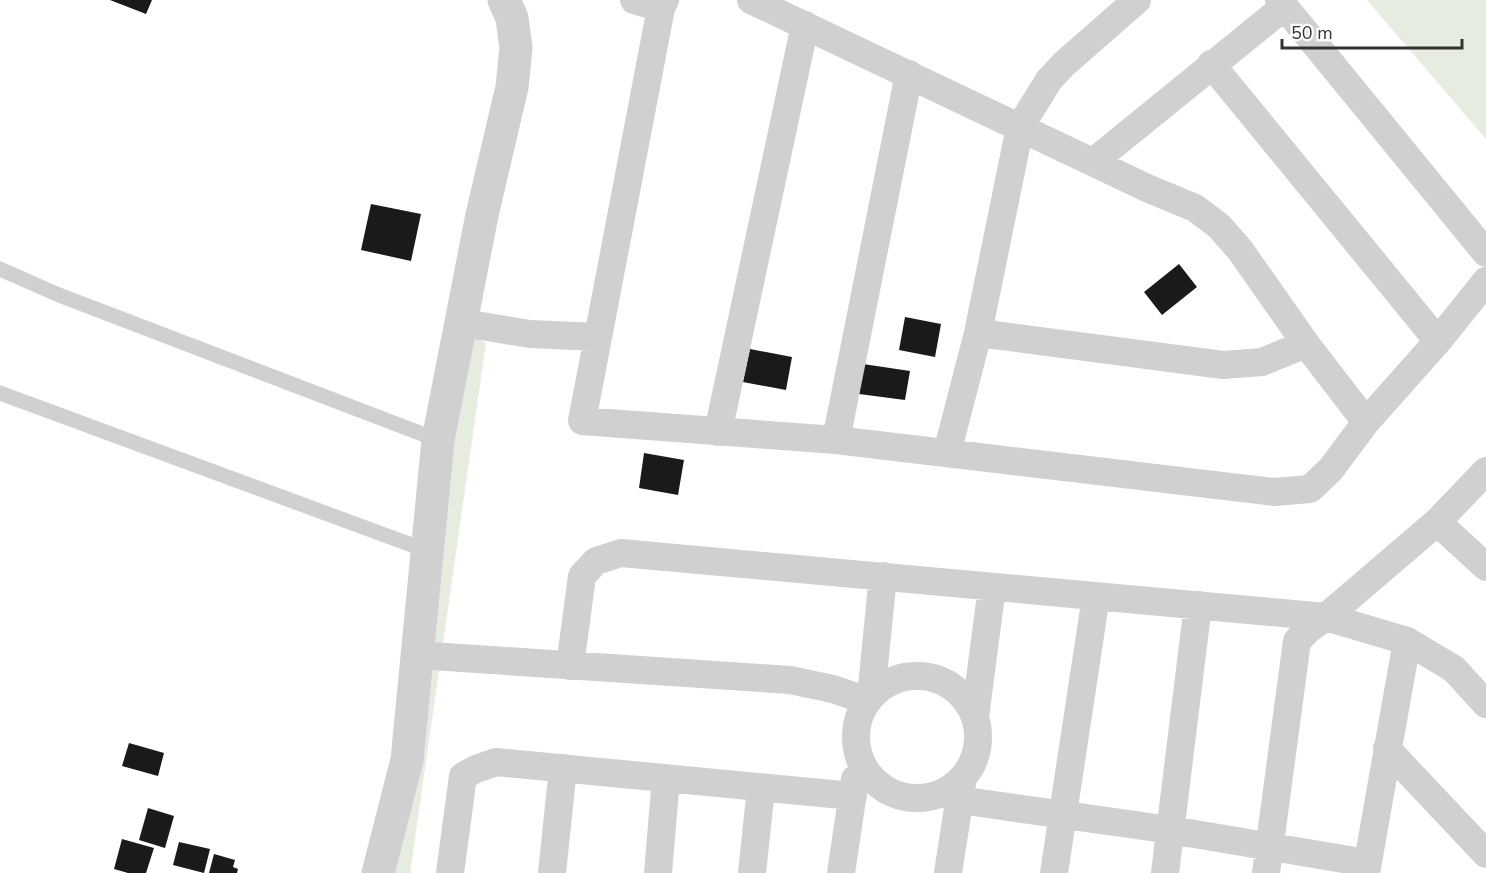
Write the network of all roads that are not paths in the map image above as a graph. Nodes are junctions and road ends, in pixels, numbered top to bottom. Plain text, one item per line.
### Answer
1 (504, 0) edge
2 (634, 0) edge
3 (751, 0) edge
4 (1137, 0) edge
5 (1281, 3) edge
6 (663, 4) edge
7 (805, 25) junction
8 (1211, 64) junction
9 (909, 74) junction
10 (1020, 127) junction
11 (1093, 162) junction
12 (1486, 253) edge
13 (0, 269) edge
14 (1486, 281) edge
15 (463, 323) junction
16 (978, 333) junction
17 (598, 337) junction
18 (1438, 341) junction
19 (1306, 344) junction
20 (0, 393) edge
21 (1366, 422) junction
22 (718, 432) junction
23 (438, 440) junction
24 (836, 440) junction
25 (947, 453) junction
26 (1486, 471) edge
27 (1437, 522) junction
28 (428, 551) junction
29 (1486, 567) edge
30 (883, 576) junction
31 (992, 587) junction
32 (1096, 596) junction
33 (1198, 605) junction
34 (1326, 617) junction
35 (1407, 641) junction
36 (417, 655) junction
37 (570, 666) junction
38 (869, 699) junction
39 (1486, 704) edge
40 (975, 717) junction
41 (1388, 749) junction
42 (858, 756) junction
43 (563, 768) junction
44 (666, 778) junction
45 (761, 788) junction
46 (961, 789) junction
47 (853, 796) junction
48 (1062, 816) junction
49 (1172, 830) junction
50 (1486, 854) edge
51 (1268, 861) edge
52 (1366, 868) edge
53 (378, 873) edge
54 (450, 873) edge
55 (552, 873) edge
56 (658, 873) edge
57 (752, 873) edge
58 (841, 873) edge
59 (948, 873) edge
60 (1054, 873) edge
61 (1166, 873) edge

1 - 15 street
2 - 6 street
3 - 7 street
4 - 10 street
5 - 8 street
5 - 12 street
6 - 17 street
7 - 9 street
7 - 22 street
8 - 11 street
8 - 18 street
9 - 10 street
9 - 24 street
10 - 11 street
10 - 16 street
11 - 19 street
13 - 23 lane
14 - 18 street
15 - 17 street
15 - 23 street
16 - 19 street
16 - 25 street
17 - 22 street
18 - 21 street
19 - 21 street
20 - 28 lane
21 - 25 street
22 - 24 street
23 - 28 street
24 - 25 street
26 - 27 street
27 - 29 street
27 - 34 street
28 - 36 street
30 - 31 street
30 - 37 street
30 - 38 street
31 - 32 street
31 - 40 street
32 - 33 street
32 - 48 street
33 - 34 street
33 - 49 street
34 - 35 street
34 - 51 street
35 - 39 street
35 - 41 street
36 - 37 street
36 - 53 street
37 - 38 street
38 - 40 street
38 - 42 street
40 - 46 street
41 - 50 street
41 - 52 street
42 - 46 street
42 - 47 street
43 - 44 street
43 - 54 street
43 - 55 street
44 - 45 street
44 - 56 street
45 - 47 street
45 - 57 street
46 - 48 street
46 - 59 street
47 - 58 street
48 - 49 street
48 - 60 street
49 - 51 street
49 - 61 street
51 - 52 street

